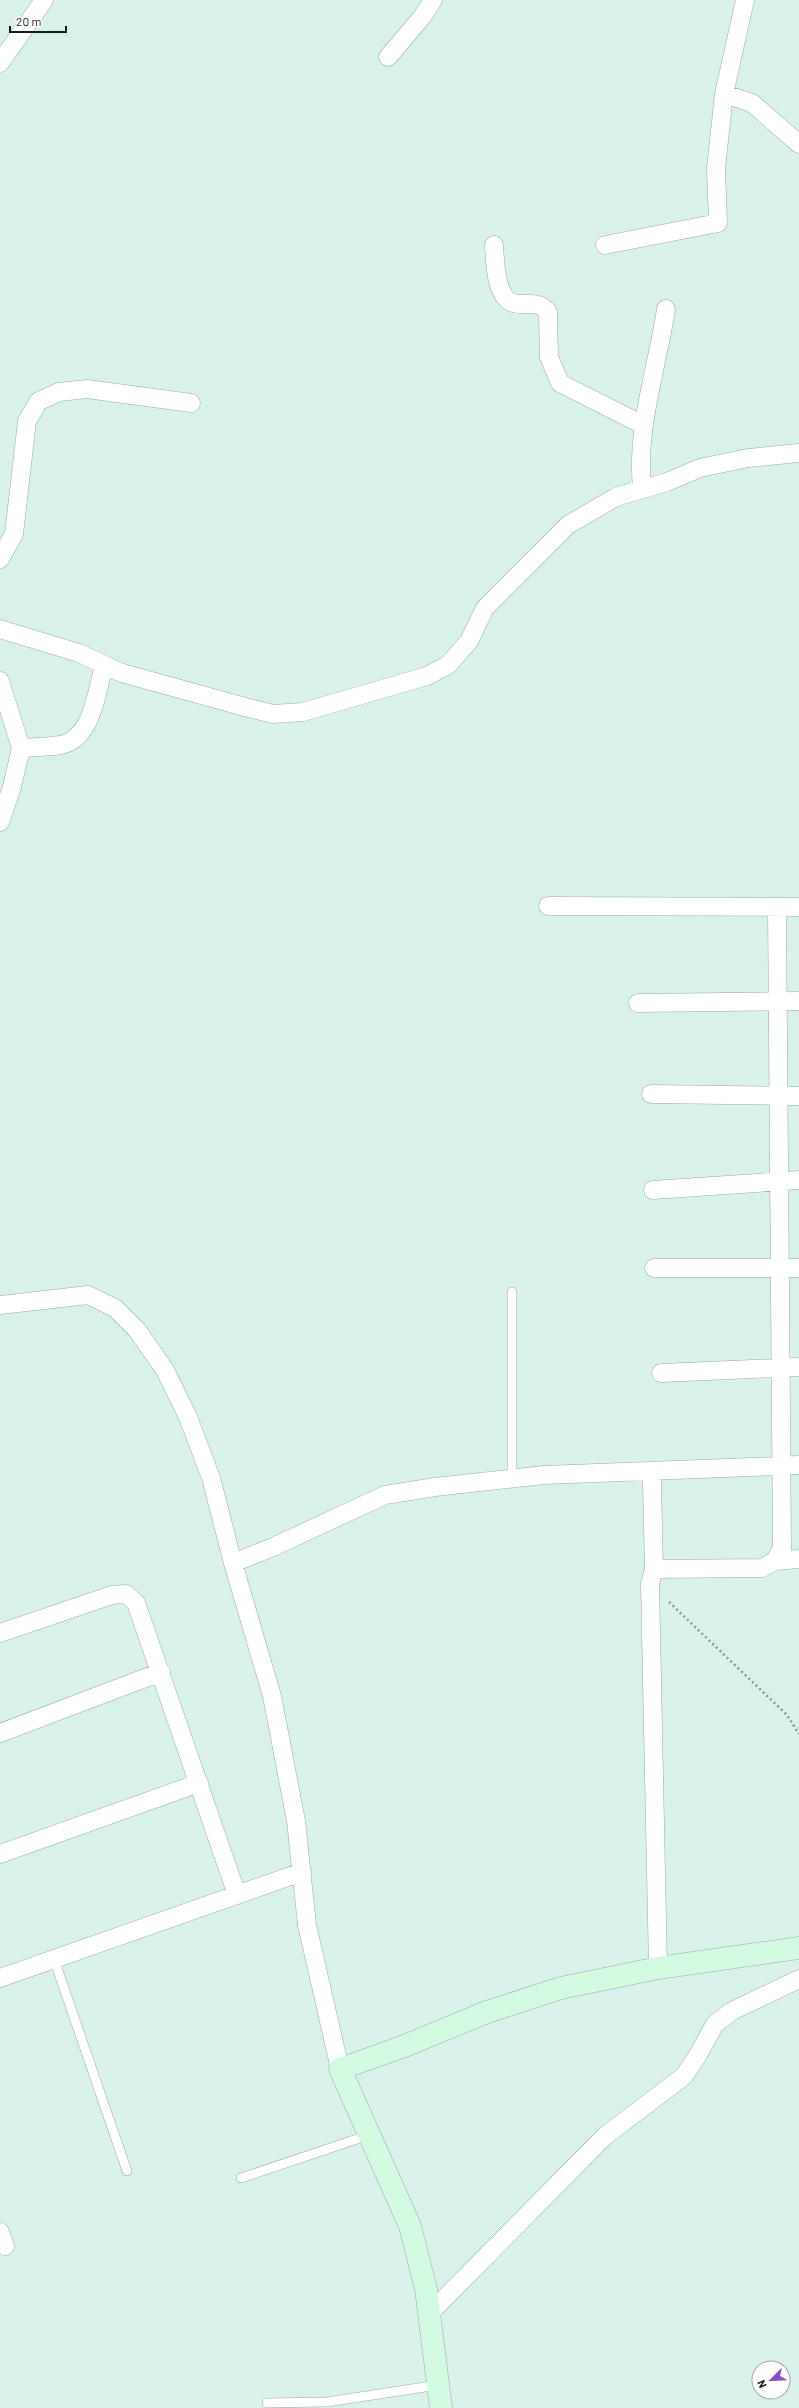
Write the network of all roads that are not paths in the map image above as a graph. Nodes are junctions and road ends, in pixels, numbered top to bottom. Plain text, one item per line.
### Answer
1 (44, 0) edge
2 (433, 0) edge
3 (745, 0) edge
4 (388, 57) dead end
5 (0, 63) edge
6 (724, 94) junction
7 (799, 144) edge
8 (494, 245) dead end
9 (605, 246) dead end
10 (666, 309) dead end
11 (191, 403) dead end
12 (643, 425) junction
13 (799, 453) edge
14 (642, 488) junction
15 (0, 560) edge
16 (0, 629) edge
17 (104, 664) junction
18 (0, 681) edge
19 (21, 748) junction
20 (0, 822) edge
21 (548, 906) dead end
22 (777, 907) junction
23 (799, 907) edge
24 (777, 1001) junction
25 (799, 1002) edge
26 (638, 1004) dead end
27 (651, 1094) dead end
28 (778, 1096) junction
29 (799, 1096) edge
30 (799, 1180) edge
31 (779, 1181) junction
32 (653, 1190) dead end
33 (654, 1268) dead end
34 (799, 1268) edge
35 (779, 1269) junction
36 (512, 1292) dead end
37 (0, 1305) edge
38 (799, 1367) edge
39 (780, 1368) junction
40 (661, 1373) dead end
41 (799, 1465) edge
42 (781, 1466) junction
43 (649, 1471) junction
44 (512, 1478) junction
45 (799, 1560) edge
46 (775, 1561) junction
47 (233, 1563) junction
48 (652, 1577) junction
49 (0, 1633) edge
50 (161, 1672) junction
51 (0, 1733) edge
52 (199, 1783) junction
53 (0, 1854) edge
54 (302, 1872) junction
55 (237, 1895) junction
56 (799, 1948) edge
57 (54, 1959) junction
58 (658, 1968) junction
59 (0, 1978) edge
60 (799, 1979) edge
61 (340, 2069) junction
62 (369, 2135) junction
63 (127, 2171) dead end
64 (241, 2178) dead end
65 (429, 2314) junction
66 (438, 2385) junction
67 (267, 2403) dead end
68 (441, 2408) edge

1 - 5 street
2 - 4 street
3 - 6 street
6 - 7 street
6 - 9 street
8 - 12 street
10 - 12 street
11 - 15 street
12 - 14 street
13 - 14 street
14 - 17 street
16 - 17 street
17 - 19 street
18 - 19 street
19 - 20 street
21 - 22 street
22 - 23 street
22 - 24 street
24 - 25 street
24 - 26 street
24 - 28 street
27 - 28 street
28 - 29 street
28 - 31 street
30 - 31 street
31 - 32 street
31 - 35 street
33 - 35 street
34 - 35 street
35 - 39 street
36 - 44 lane
37 - 47 street
38 - 39 street
39 - 40 street
39 - 42 street
41 - 42 street
42 - 43 street
42 - 46 street
43 - 44 street
43 - 48 street
44 - 47 street
45 - 46 street
46 - 48 street
47 - 54 street
48 - 58 street
49 - 50 street
50 - 51 street
50 - 52 street
52 - 53 street
52 - 55 street
54 - 55 street
54 - 61 street
55 - 57 street
56 - 58 street
57 - 59 street
57 - 63 lane
58 - 61 street
60 - 65 street
61 - 62 street
62 - 64 lane
62 - 65 street
65 - 66 street
66 - 67 lane
66 - 68 street

